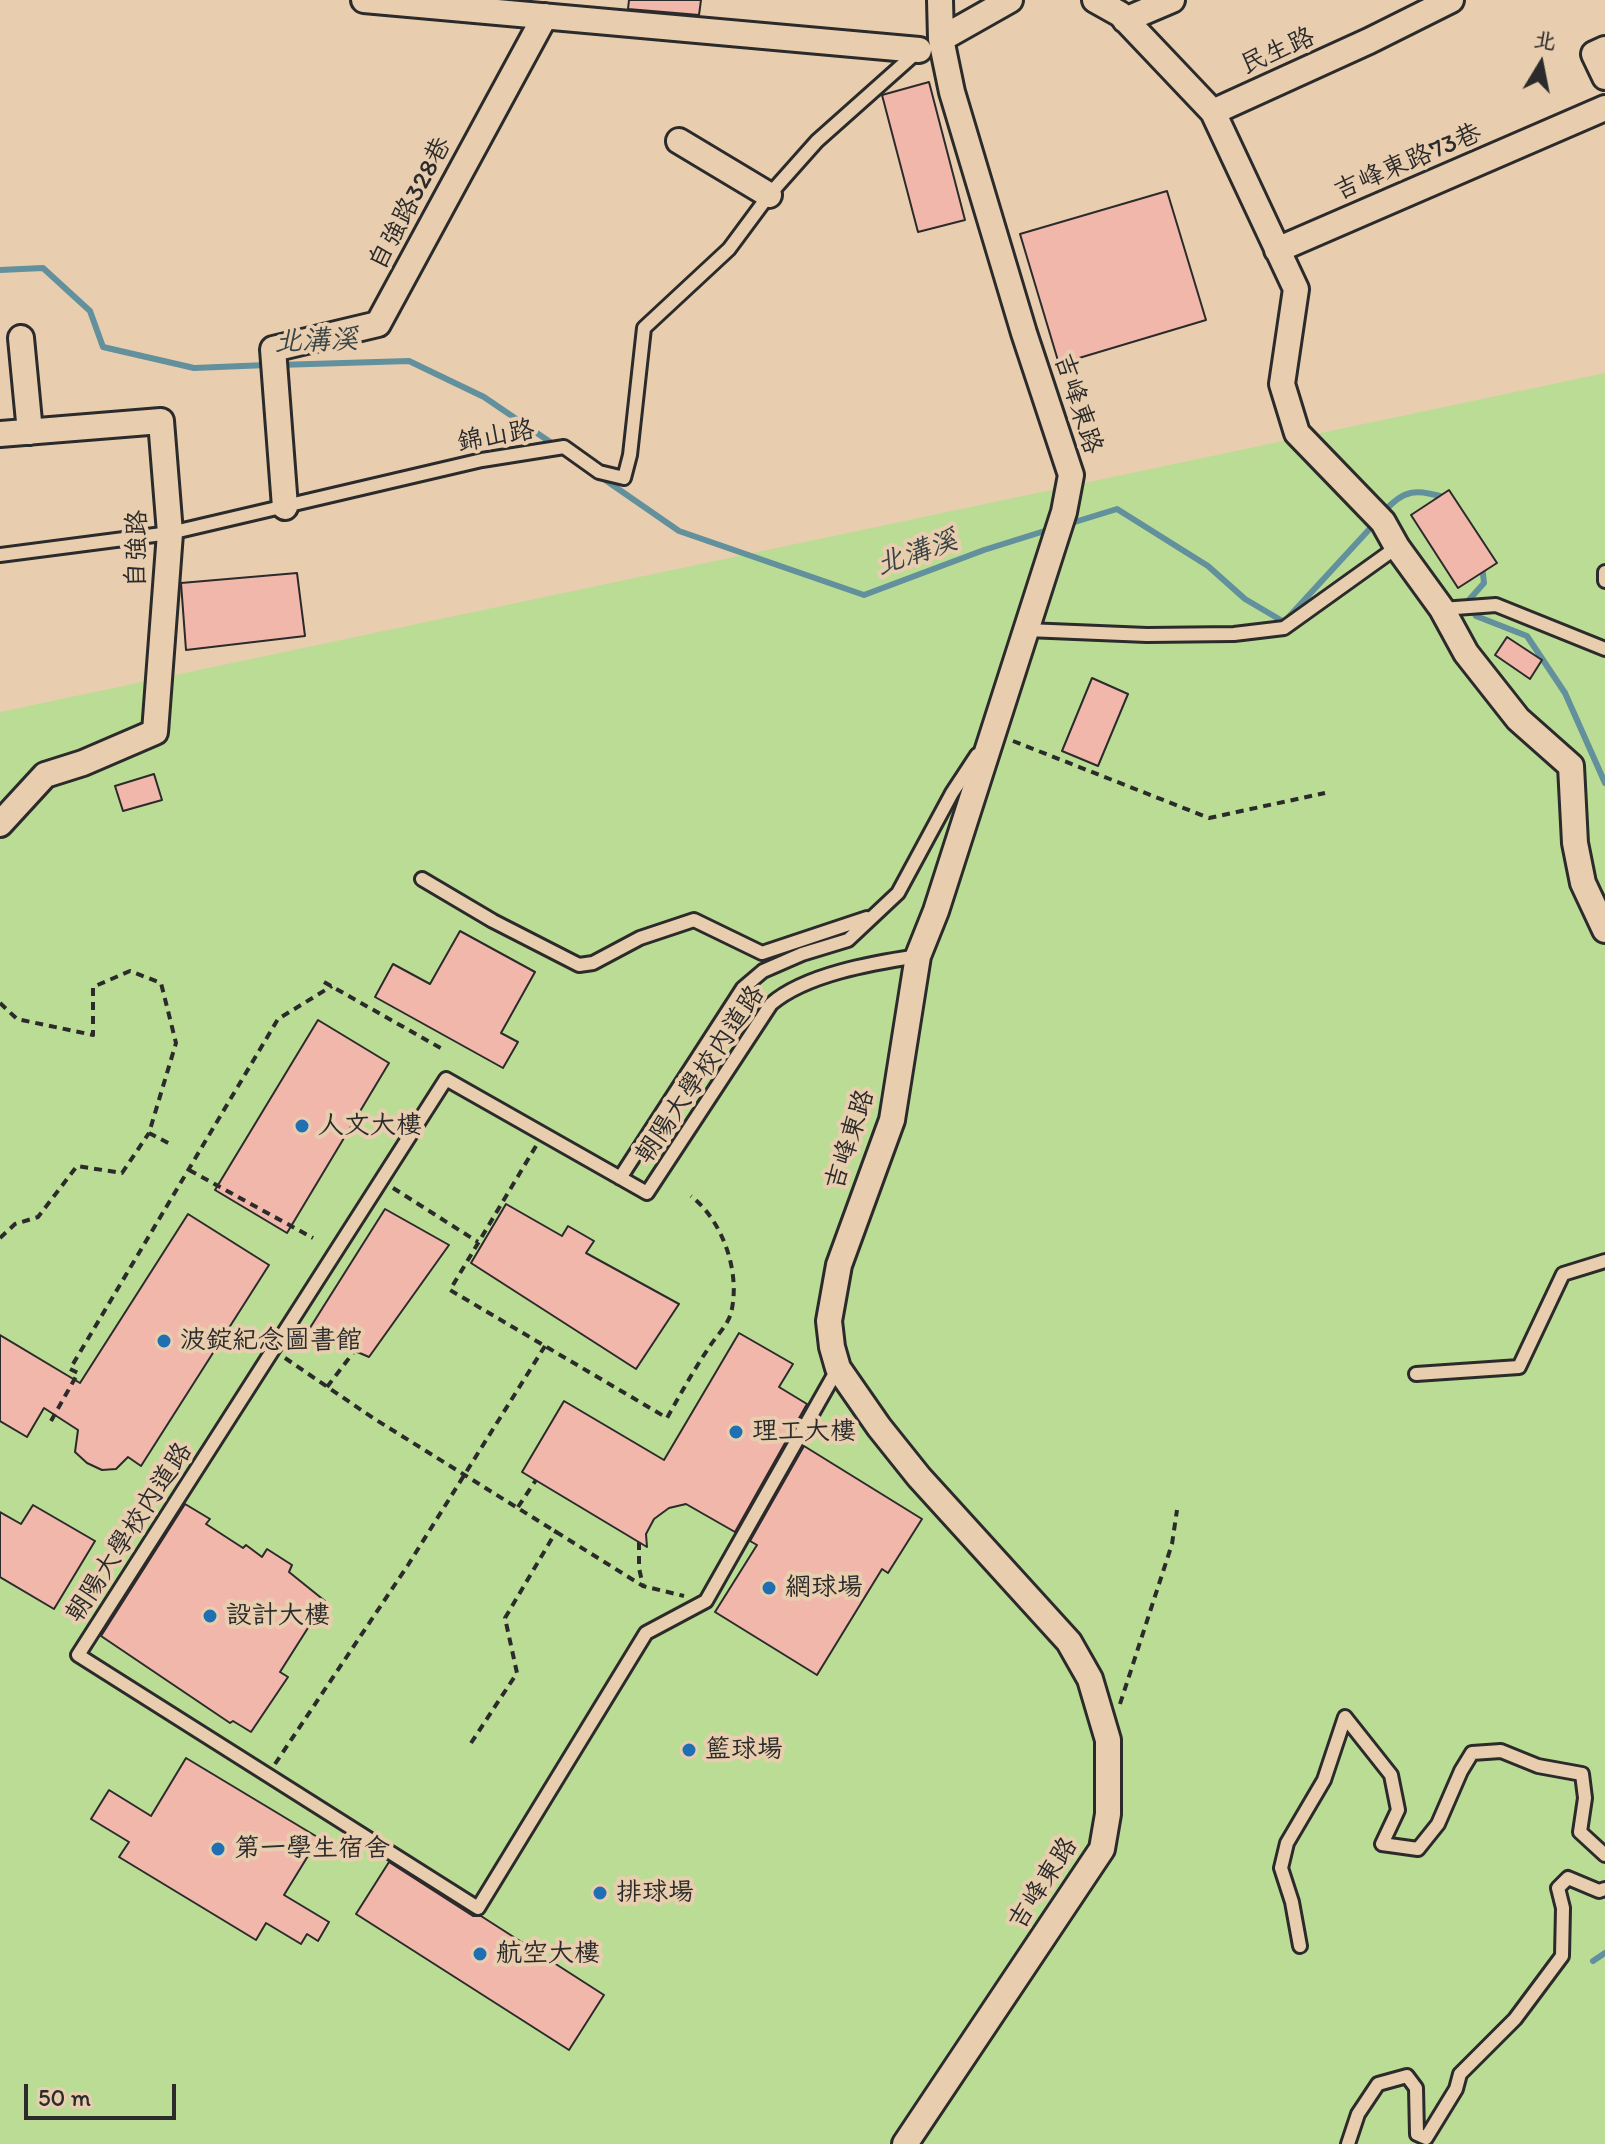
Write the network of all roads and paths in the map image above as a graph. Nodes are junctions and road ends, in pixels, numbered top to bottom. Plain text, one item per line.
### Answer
1 (364, 0) edge
2 (940, 0) edge
3 (1010, 0) edge
4 (1095, 0) edge
5 (1172, 0) edge
6 (1451, 0) edge
7 (545, 16) junction
8 (1125, 20) junction
9 (930, 44) junction
10 (1605, 49) edge
11 (1605, 77) edge
12 (1605, 108) edge
13 (1213, 112) junction
14 (679, 141) dead end
15 (769, 195) junction
16 (1277, 250) junction
17 (21, 338) dead end
18 (30, 432) junction
19 (0, 434) edge
20 (285, 507) junction
21 (170, 533) junction
22 (1397, 547) junction
23 (0, 555) edge
24 (1605, 572) edge
25 (1605, 581) edge
26 (1450, 609) junction
27 (1027, 630) junction
28 (1605, 649) edge
29 (992, 733) junction
30 (1325, 793) dead end
31 (0, 824) edge
32 (422, 879) dead end
33 (895, 896) junction
34 (1605, 930) edge
35 (918, 956) junction
36 (324, 982) dead end
37 (332, 986) junction
38 (0, 1003) edge
39 (444, 1050) dead end
40 (149, 1133) junction
41 (543, 1134) junction
42 (172, 1145) dead end
43 (189, 1170) junction
44 (620, 1178) junction
45 (381, 1180) junction
46 (691, 1196) dead end
47 (0, 1238) edge
48 (313, 1238) dead end
49 (478, 1242) junction
50 (1605, 1261) edge
51 (545, 1346) junction
52 (273, 1350) junction
53 (353, 1353) dead end
54 (838, 1368) junction
55 (1416, 1374) dead end
56 (327, 1387) junction
57 (51, 1421) dead end
58 (536, 1480) dead end
59 (518, 1507) junction
60 (1177, 1510) dead end
61 (557, 1530) junction
62 (639, 1542) dead end
63 (643, 1586) junction
64 (706, 1601) junction
65 (1108, 1740) junction
66 (471, 1743) dead end
67 (267, 1775) junction
68 (1605, 1855) edge
69 (1605, 1889) edge
70 (1300, 1946) dead end
71 (905, 2144) edge
72 (1348, 2144) edge

1 - 7 street
2 - 9 street, 吉峰東路
3 - 9 street
4 - 8 street
5 - 8 street
6 - 13 street, 民生路
7 - 9 street
7 - 20 street, 自強路328巷
8 - 13 street
9 - 15 lane, 錦山路
9 - 27 street, 吉峰東路
10 - 11 street
12 - 16 street, 吉峰東路73巷
13 - 16 street
14 - 15 street
15 - 20 lane, 錦山路
16 - 22 street
17 - 18 street
18 - 19 street, 自強路
18 - 21 street, 自強路
20 - 21 lane, 錦山路
21 - 23 lane, 錦山路
21 - 31 street, 自強路
22 - 26 street
22 - 27 lane
24 - 25 lane
26 - 28 lane
26 - 34 street
27 - 29 street, 吉峰東路
29 - 30 path
29 - 33 lane
29 - 35 street, 吉峰東路
32 - 33 lane
33 - 44 lane
35 - 44 lane, 朝陽大學校內道路
35 - 54 street, 吉峰東路
36 - 37 path
37 - 39 path
37 - 43 path
38 - 40 path
40 - 42 path
40 - 47 path
41 - 44 lane, 朝陽大學校內道路
41 - 45 lane, 朝陽大學校內道路
41 - 49 path
43 - 48 path
43 - 57 path
45 - 49 path
45 - 52 lane, 朝陽大學校內道路
46 - 51 path
49 - 51 path
50 - 55 lane
51 - 67 path
52 - 56 path
52 - 67 lane, 朝陽大學校內道路
53 - 56 path
54 - 64 lane
54 - 65 street, 吉峰東路
56 - 59 path
58 - 59 path
59 - 61 path
60 - 65 path
61 - 63 path
61 - 66 path
62 - 63 path
63 - 64 path
64 - 67 lane, 朝陽大學校內道路
65 - 71 street, 吉峰東路
68 - 70 lane
69 - 72 lane

